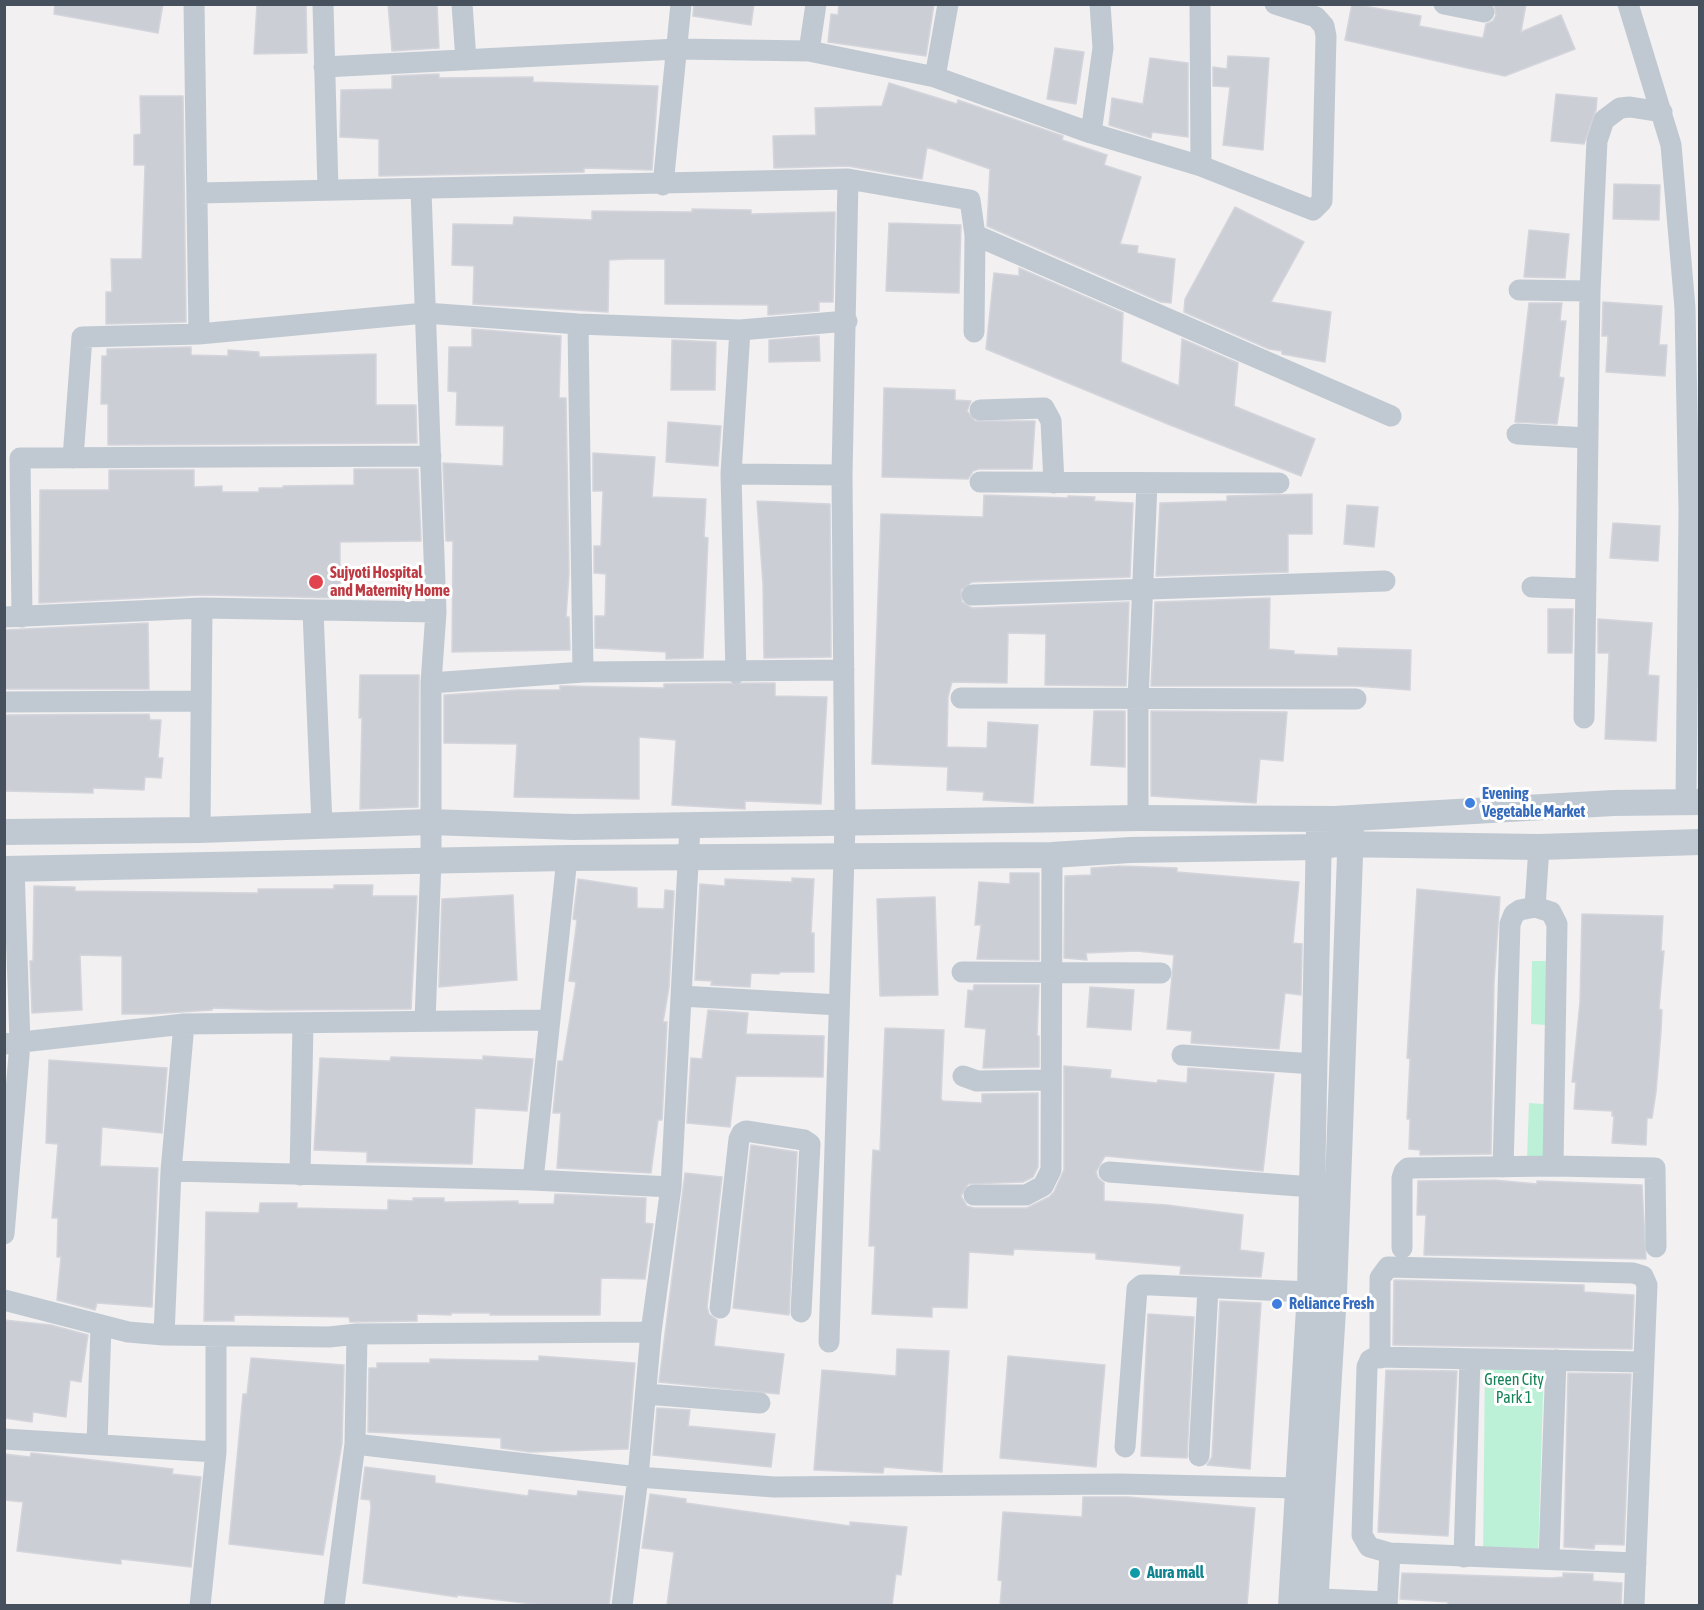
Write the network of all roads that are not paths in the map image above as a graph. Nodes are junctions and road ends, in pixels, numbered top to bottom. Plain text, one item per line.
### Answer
1 (194, 4) edge
2 (323, 4) edge
3 (462, 4) edge
4 (681, 4) edge
5 (816, 4) edge
6 (948, 4) edge
7 (1100, 4) edge
8 (1200, 4) edge
9 (1275, 4) edge
10 (1628, 4) edge
11 (677, 49) junction
12 (809, 51) junction
13 (466, 60) junction
14 (324, 67) junction
15 (935, 76) junction
16 (1662, 112) junction
17 (1090, 133) junction
18 (1201, 166) junction
19 (848, 179) junction
20 (663, 185) junction
21 (328, 190) junction
22 (421, 190) junction
23 (199, 193) junction
24 (975, 235) junction
25 (1519, 290) dead end
26 (1590, 291) junction
27 (425, 313) junction
28 (846, 321) junction
29 (579, 324) junction
30 (740, 330) junction
31 (974, 332) dead end
32 (200, 334) junction
33 (981, 410) dead end
34 (1391, 416) dead end
35 (1517, 434) dead end
36 (1587, 438) junction
37 (431, 456) junction
38 (73, 458) junction
39 (731, 474) junction
40 (842, 476) junction
41 (980, 482) dead end
42 (1054, 483) junction
43 (1147, 483) junction
44 (1278, 483) dead end
45 (1385, 581) dead end
46 (1533, 586) dead end
47 (1586, 589) junction
48 (1142, 590) junction
49 (972, 595) dead end
50 (202, 608) junction
51 (314, 612) junction
52 (436, 612) junction
53 (13, 617) edge
54 (844, 670) junction
55 (583, 672) junction
56 (736, 673) junction
57 (431, 682) junction
58 (961, 698) dead end
59 (1356, 699) dead end
60 (1138, 700) junction
61 (201, 701) junction
62 (4, 702) edge
63 (1584, 718) dead end
64 (1693, 801) edge
65 (1138, 818) junction
66 (1351, 818) junction
67 (1319, 819) junction
68 (430, 822) junction
69 (845, 824) junction
70 (322, 825) junction
71 (690, 826) junction
72 (200, 830) junction
73 (4, 832) edge
74 (1700, 843) edge
75 (1352, 845) junction
76 (1319, 847) junction
77 (1539, 847) junction
78 (843, 855) junction
79 (1053, 855) junction
80 (689, 857) junction
81 (567, 858) junction
82 (431, 860) junction
83 (9, 869) edge
84 (1535, 907) junction
85 (962, 972) dead end
86 (1051, 973) junction
87 (1161, 973) dead end
88 (681, 996) junction
89 (839, 1005) junction
90 (550, 1020) junction
91 (425, 1022) junction
92 (303, 1023) junction
93 (183, 1024) junction
94 (12, 1044) edge
95 (1182, 1055) dead end
96 (1314, 1064) junction
97 (963, 1076) dead end
98 (1049, 1080) junction
99 (1553, 1166) junction
100 (1503, 1167) junction
101 (171, 1171) junction
102 (1109, 1172) dead end
103 (300, 1174) junction
104 (533, 1180) junction
105 (671, 1187) junction
106 (1324, 1188) junction
107 (974, 1195) dead end
108 (806, 1227) junction
109 (832, 1228) junction
110 (4, 1234) edge
111 (1656, 1247) dead end
112 (1402, 1248) dead end
113 (1208, 1288) junction
114 (1310, 1292) junction
115 (4, 1300) edge
116 (720, 1308) dead end
117 (801, 1312) dead end
118 (100, 1326) junction
119 (651, 1332) junction
120 (357, 1334) junction
121 (164, 1335) junction
122 (216, 1336) junction
123 (829, 1342) dead end
124 (1380, 1358) junction
125 (1470, 1359) junction
126 (1556, 1360) junction
127 (1644, 1362) junction
128 (646, 1394) junction
129 (760, 1403) dead end
130 (4, 1439) edge
131 (97, 1444) junction
132 (355, 1444) junction
133 (1125, 1447) dead end
134 (216, 1452) junction
135 (1199, 1456) dead end
136 (638, 1477) junction
137 (1299, 1488) junction
138 (1390, 1553) junction
139 (1464, 1557) junction
140 (1549, 1559) junction
141 (1636, 1563) junction
142 (1303, 1602) edge
143 (1387, 1604) edge
144 (200, 1605) edge
145 (334, 1605) edge
146 (622, 1605) edge
147 (1634, 1605) edge

1 - 23 street
2 - 14 street
3 - 13 street
4 - 11 street
5 - 12 street
6 - 15 street
7 - 17 street
8 - 18 street
9 - 18 street
10 - 16 street
11 - 12 street
11 - 13 street
11 - 20 street
12 - 15 street
13 - 14 street
14 - 21 street
15 - 17 street
16 - 26 street
16 - 64 street
17 - 18 street
19 - 20 street
19 - 24 street
19 - 28 street
20 - 22 street
21 - 22 street
21 - 23 street
22 - 27 street
23 - 32 street
24 - 31 street
24 - 34 street
25 - 26 street
26 - 36 street
27 - 29 street
27 - 32 street
27 - 37 street
28 - 30 street
28 - 40 street
29 - 30 street
29 - 55 street
30 - 39 street
32 - 38 street
33 - 42 street
35 - 36 street
36 - 47 street
37 - 38 street
37 - 52 street
38 - 53 street
39 - 40 street
39 - 56 street
40 - 54 street
41 - 42 street
42 - 43 street
43 - 44 street
43 - 48 street
45 - 48 street
46 - 47 street
47 - 63 street
48 - 49 street
48 - 60 street
50 - 51 street
50 - 53 street
50 - 61 street
51 - 52 street
51 - 70 street
52 - 57 street
54 - 56 street
54 - 69 street
55 - 56 street
55 - 57 street
57 - 68 street
58 - 60 street
59 - 60 street
60 - 65 street
61 - 62 street
61 - 72 street
64 - 66 street
65 - 67 street
65 - 69 street
66 - 67 street
66 - 75 street
67 - 76 street
68 - 70 street
68 - 71 street
68 - 82 street
69 - 71 street
69 - 78 street
70 - 72 street
71 - 80 street
72 - 73 street
74 - 77 street
75 - 76 street
75 - 77 street
75 - 106 street
76 - 79 street
76 - 96 street
77 - 84 street
78 - 79 street
78 - 80 street
78 - 89 street
79 - 86 street
80 - 81 street
80 - 88 street
81 - 82 street
81 - 90 street
82 - 83 street
82 - 91 street
83 - 94 street
84 - 99 street
84 - 100 street
85 - 86 street
86 - 87 street
86 - 98 street
88 - 89 street
88 - 105 street
89 - 109 street
90 - 91 street
90 - 104 street
91 - 92 street
92 - 93 street
92 - 103 street
93 - 94 street
93 - 101 street
94 - 110 street
95 - 96 street
96 - 106 street
97 - 98 street
98 - 107 street
99 - 100 street
99 - 111 street
100 - 112 street
101 - 103 street
101 - 121 street
102 - 106 street
103 - 104 street
104 - 105 street
105 - 119 street
106 - 114 street
106 - 142 street
108 - 109 street
108 - 116 street
108 - 117 street
109 - 123 street
113 - 114 street
113 - 133 street
113 - 135 street
114 - 137 street
115 - 118 street
118 - 121 street
118 - 131 street
119 - 120 street
119 - 128 street
120 - 122 street
120 - 132 street
121 - 122 street
122 - 134 street
124 - 125 street
124 - 127 street
124 - 138 street
125 - 126 street
125 - 139 street
126 - 127 street
126 - 140 street
127 - 141 street
128 - 129 street
128 - 136 street
130 - 131 street
131 - 134 street
132 - 136 street
132 - 145 street
134 - 144 street
136 - 137 street
136 - 146 street
137 - 142 street
138 - 139 street
138 - 143 street
139 - 140 street
140 - 141 street
141 - 147 street
142 - 143 street

